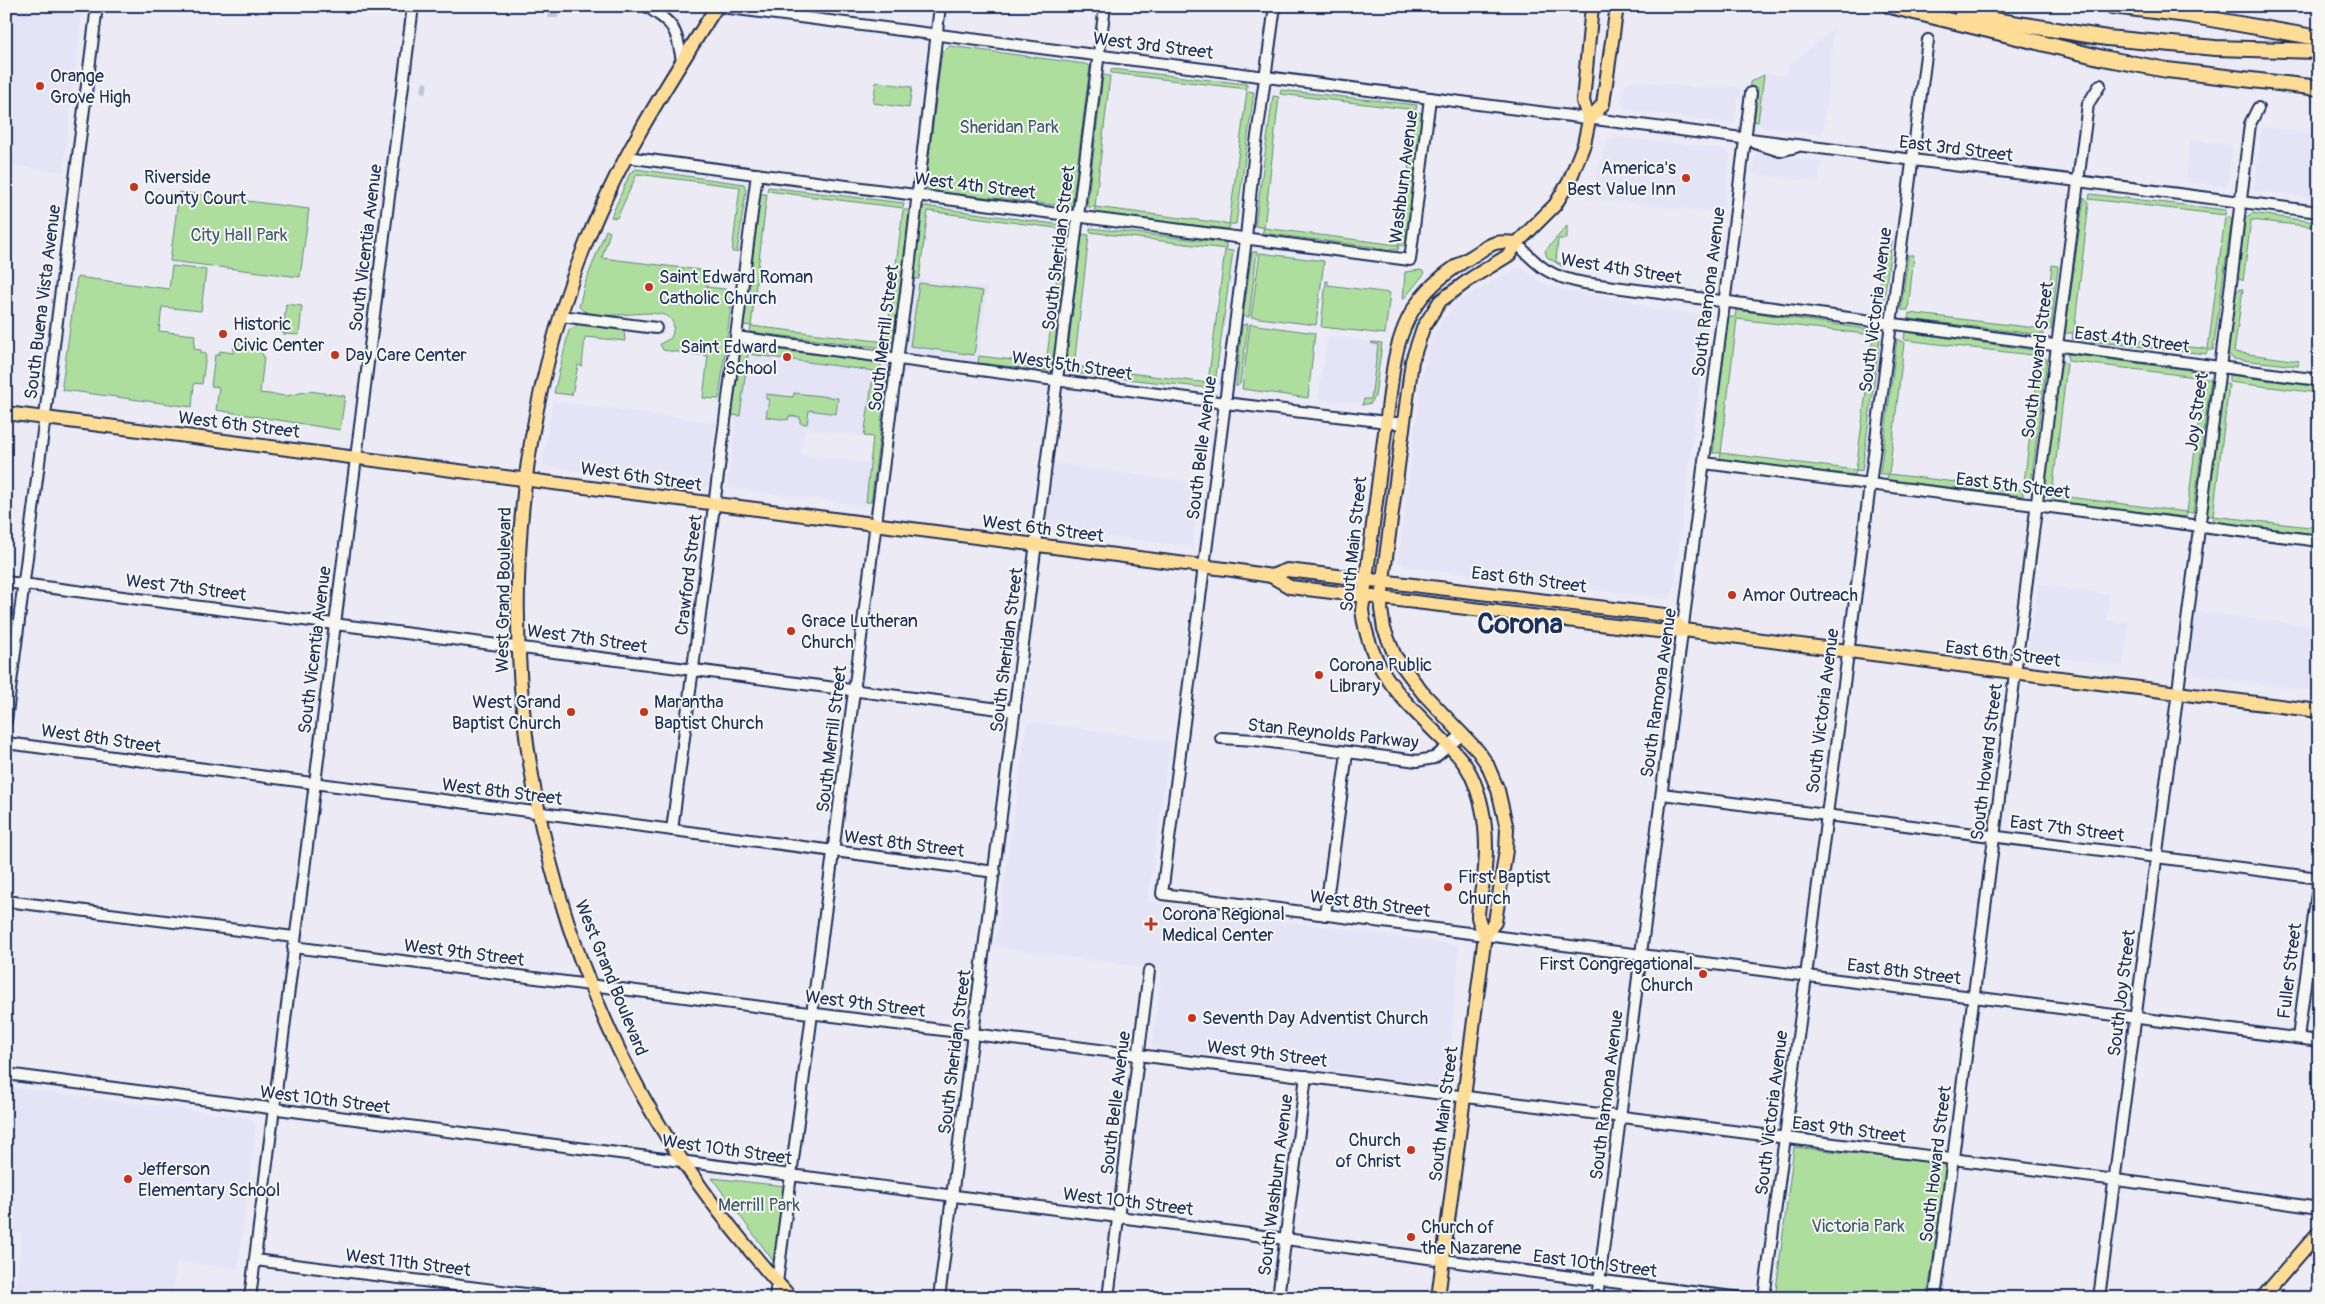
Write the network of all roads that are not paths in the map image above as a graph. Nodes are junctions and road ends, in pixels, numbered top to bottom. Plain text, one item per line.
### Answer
1 (97, 6) edge
2 (413, 6) edge
3 (646, 6) edge
4 (713, 6) edge
5 (717, 6) edge
6 (940, 6) edge
7 (1105, 6) edge
8 (1275, 6) edge
9 (1592, 6) edge
10 (1617, 6) edge
11 (1890, 6) edge
12 (1907, 6) edge
13 (2112, 6) edge
14 (763, 9) edge
15 (936, 35) junction
16 (2319, 38) edge
17 (1928, 40) dead end
18 (2319, 51) edge
19 (1098, 56) junction
20 (682, 60) junction
21 (1264, 77) junction
22 (2100, 85) dead end
23 (2319, 88) edge
24 (1751, 93) dead end
25 (1430, 98) junction
26 (2258, 108) dead end
27 (1589, 120) junction
28 (1748, 139) junction
29 (626, 157) junction
30 (1912, 160) junction
31 (757, 174) junction
32 (2077, 182) junction
33 (918, 195) junction
34 (2239, 202) junction
35 (2319, 212) edge
36 (1080, 216) junction
37 (1246, 238) junction
38 (1517, 243) junction
39 (1410, 260) joint
40 (1729, 303) junction
41 (561, 316) junction
42 (1891, 324) junction
43 (656, 328) dead end
44 (736, 338) junction
45 (2056, 346) junction
46 (898, 358) junction
47 (2220, 366) junction
48 (1058, 380) junction
49 (2319, 380) edge
50 (1225, 403) junction
51 (6, 413) edge
52 (44, 418) junction
53 (1386, 422) junction
54 (1404, 424) junction
55 (356, 458) junction
56 (1704, 463) junction
57 (524, 479) junction
58 (1869, 484) junction
59 (714, 505) junction
60 (2036, 505) junction
61 (876, 525) junction
62 (2198, 525) junction
63 (2319, 541) edge
64 (1037, 546) junction
65 (1204, 566) junction
66 (1272, 576) junction
67 (1365, 578) junction
68 (1383, 580) junction
69 (6, 582) edge
70 (24, 584) junction
71 (1363, 595) junction
72 (1382, 597) junction
73 (334, 624) junction
74 (1684, 630) junction
75 (518, 646) junction
76 (1848, 651) junction
77 (693, 670) junction
78 (2015, 674) junction
79 (854, 691) junction
80 (2176, 692) junction
81 (1015, 711) junction
82 (2319, 711) edge
83 (6, 721) edge
84 (1463, 734) junction
85 (1221, 738) dead end
86 (6, 743) edge
87 (1449, 746) junction
88 (1347, 753) junction
89 (315, 784) junction
90 (1662, 794) junction
91 (538, 813) junction
92 (1826, 815) junction
93 (672, 830) junction
94 (1994, 837) junction
95 (834, 851) junction
96 (2156, 857) junction
97 (995, 872) junction
98 (2319, 877) edge
99 (1162, 894) joint
100 (6, 901) edge
101 (1326, 915) junction
102 (1485, 935) junction
103 (293, 942) junction
104 (1641, 955) junction
105 (1149, 971) dead end
106 (1805, 976) junction
107 (591, 986) junction
108 (1973, 997) junction
109 (812, 1014) junction
110 (2135, 1018) junction
111 (974, 1033) junction
112 (2298, 1038) junction
113 (2319, 1041) edge
114 (1139, 1054) junction
115 (6, 1074) edge
116 (1306, 1076) junction
117 (1464, 1097) junction
118 (273, 1110) junction
119 (1620, 1117) junction
120 (1785, 1138) junction
121 (1953, 1159) junction
122 (682, 1160) junction
123 (792, 1175) junction
124 (2114, 1180) junction
125 (953, 1196) junction
126 (2319, 1208) edge
127 (1118, 1217) junction
128 (2319, 1232) edge
129 (1285, 1238) junction
130 (255, 1260) junction
131 (1443, 1260) junction
132 (1600, 1280) junction
133 (777, 1282) junction
134 (250, 1298) edge
135 (558, 1298) edge
136 (775, 1298) edge
137 (791, 1298) edge
138 (939, 1298) edge
139 (1108, 1298) edge
140 (1278, 1298) edge
141 (1438, 1298) edge
142 (1597, 1298) edge
143 (1744, 1298) edge
144 (1764, 1298) edge
145 (1935, 1298) edge
146 (2099, 1298) edge
147 (2262, 1298) edge

1 - 52 street, South Buena Vista Avenue
2 - 55 street, South Vicentia Avenue
3 - 20 street
4 - 5 street, West 3rd Street
5 - 14 street, West 3rd Street
5 - 20 main road, West Grand Boulevard
6 - 15 street, South Merrill Street
7 - 19 street, South Sheridan Street
8 - 21 street, South Belle Avenue
9 - 27 main road, South Main Street
10 - 27 main road, South Main Street
11 - 23 highway
12 - 18 highway
13 - 16 highway
14 - 15 street, West 3rd Street
15 - 19 street, West 3rd Street
15 - 33 street, South Merrill Street
17 - 30 street, South Victoria Avenue
19 - 21 street, West 3rd Street
19 - 36 street, South Sheridan Street
20 - 29 main road, West Grand Boulevard
21 - 25 street, West 3rd Street
21 - 37 street, South Belle Avenue
22 - 32 street, South Howard Street
24 - 28 street, South Ramona Avenue
25 - 27 street, West 3rd Street
25 - 39 street, Washburn Avenue
26 - 34 street, Joy Street
27 - 28 street
27 - 38 main road, South Main Street
28 - 30 street, East 3rd Street
28 - 40 street, South Ramona Avenue
29 - 31 street, West 4th Street
29 - 41 main road, West Grand Boulevard
30 - 32 street, East 3rd Street
30 - 42 street, South Victoria Avenue
31 - 33 street, West 4th Street
31 - 44 street, Crawford Street
32 - 34 street, East 3rd Street
32 - 45 street, South Howard Street
33 - 36 street, West 4th Street
33 - 46 street, South Merrill Street
34 - 35 street, East 3rd Street
34 - 47 street, Joy Street
36 - 37 street, West 4th Street
36 - 48 street, South Sheridan Street
37 - 39 street, West 4th Street
37 - 50 street, South Belle Avenue
38 - 40 street, West 4th Street
38 - 53 main road, South Main Street
38 - 54 main road, South Main Street
40 - 42 street, East 4th Street
40 - 56 street, South Ramona Avenue
41 - 43 street
41 - 57 main road, West Grand Boulevard
42 - 45 street, East 4th Street
42 - 58 street, South Victoria Avenue
44 - 46 street, West 5th Street
44 - 59 street, Crawford Street
45 - 47 street, East 4th Street
45 - 60 street, South Howard Street
46 - 48 street, West 5th Street
46 - 61 street, South Merrill Street
47 - 49 street, East 4th Street
47 - 62 street, Joy Street
48 - 50 street, West 5th Street
48 - 64 street, South Sheridan Street
50 - 53 street, West 5th Street
50 - 65 street, South Belle Avenue
51 - 52 main road, West 6th Street
52 - 55 main road, West 6th Street
52 - 70 street, South Buena Vista Avenue
53 - 54 street, West 5th Street
53 - 67 main road, South Main Street
54 - 68 main road, South Main Street
55 - 57 main road, West 6th Street
55 - 73 street, South Vicentia Avenue
56 - 58 street, East 5th Street
56 - 74 street, South Ramona Avenue
57 - 59 main road, West 6th Street
57 - 75 main road, West Grand Boulevard
58 - 60 street, East 5th Street
58 - 76 street, South Victoria Avenue
59 - 61 main road, West 6th Street
59 - 77 street, Crawford Street
60 - 62 street, East 5th Street
60 - 78 street, South Howard Street
61 - 64 main road, West 6th Street
61 - 79 street, South Merrill Street
62 - 63 street, East 5th Street
62 - 80 street, Joy Street
64 - 65 main road, West 6th Street
64 - 81 street, South Sheridan Street
65 - 66 main road, West 6th Street
65 - 99 street, South Belle Avenue
66 - 67 main road, West 6th Street
66 - 71 main road, West 6th Street
67 - 68 main road, East 6th Street
67 - 71 main road, South Main Street
68 - 72 main road, South Main Street
68 - 74 main road, East 6th Street
69 - 70 street, West 7th Street
70 - 73 street, West 7th Street
70 - 83 street, South Buena Vista Avenue
71 - 72 main road, East 6th Street
71 - 87 main road, South Main Street
72 - 74 main road, East 6th Street
72 - 84 main road, South Main Street
73 - 75 street, West 7th Street
73 - 89 street, South Vicentia Avenue
74 - 76 main road, East 6th Street
74 - 90 street, South Ramona Avenue
75 - 77 street, West 7th Street
75 - 91 main road, West Grand Boulevard
76 - 78 main road, East 6th Street
76 - 92 street, South Victoria Avenue
77 - 79 street, West 7th Street
77 - 93 street, Crawford Street
78 - 80 main road, East 6th Street
78 - 94 street, South Howard Street
79 - 81 street, West 7th Street
79 - 95 street, South Merrill Street
80 - 82 main road, East 6th Street
80 - 96 street, South Joy Street
81 - 97 street, South Sheridan Street
84 - 87 street, Stan Reynolds Parkway
84 - 102 main road, South Main Street
85 - 88 street, Stan Reynolds Parkway
86 - 89 street, West 8th Street
87 - 88 street, Stan Reynolds Parkway
87 - 102 main road, South Main Street
88 - 101 street
89 - 91 street, West 8th Street
89 - 103 street, South Vicentia Avenue
90 - 92 street, East 7th Street
90 - 104 street, South Ramona Avenue
91 - 93 street, West 8th Street
91 - 107 main road, West Grand Boulevard
92 - 94 street, East 7th Street
92 - 106 street, South Victoria Avenue
93 - 95 street, West 8th Street
94 - 96 street, East 7th Street
94 - 108 street, South Howard Street
95 - 97 street, West 8th Street
95 - 109 street, South Merrill Street
96 - 98 street, East 7th Street
96 - 110 street, South Joy Street
97 - 111 street, South Sheridan Street
98 - 112 street, Fuller Street
99 - 101 street, West 8th Street
100 - 103 street, West 9th Street
101 - 102 street, West 8th Street
102 - 104 street, East 8th Street
102 - 117 main road, South Main Street
103 - 107 street, West 9th Street
103 - 118 street, South Vicentia Avenue
104 - 106 street, East 8th Street
104 - 119 street, South Ramona Avenue
105 - 114 street, South Belle Avenue
106 - 108 street, East 8th Street
106 - 120 street, South Victoria Avenue
107 - 109 street, West 9th Street
107 - 122 main road, West Grand Boulevard
108 - 110 street, East 8th Street
108 - 121 street, South Howard Street
109 - 111 street, West 9th Street
109 - 123 street, South Merrill Street
110 - 112 street, East 8th Street
110 - 124 street, South Joy Street
111 - 114 street, West 9th Street
111 - 125 street, South Sheridan Street
112 - 113 street, East 8th Street
114 - 116 street, West 9th Street
114 - 127 street, South Belle Avenue
115 - 118 street, West 10th Street
116 - 117 street, West 9th Street
116 - 129 street, South Washburn Avenue
117 - 119 street, East 9th Street
117 - 131 main road, South Main Street
118 - 122 street, West 10th Street
118 - 130 street, South Vicentia Avenue
119 - 120 street, East 9th Street
119 - 132 street, South Ramona Avenue
120 - 121 street, East 9th Street
120 - 144 street, South Victoria Avenue
121 - 124 street, East 9th Street
121 - 145 street, South Howard Street
122 - 123 street, West 10th Street
122 - 133 main road, West Grand Boulevard
123 - 125 street, West 10th Street
123 - 133 street, South Merrill Street
124 - 126 street, East 9th Street
124 - 146 street, South Joy Street
125 - 127 street, West 10th Street
125 - 138 street, South Sheridan Street
127 - 129 street, West 10th Street
127 - 139 street, South Belle Avenue
128 - 147 main road
129 - 131 street, West 10th Street
129 - 140 street, South Washburn Avenue
130 - 134 street, South Vicentia Avenue
130 - 135 street, West 11th Street
131 - 132 street, East 10th Street
131 - 141 main road, South Main Street
132 - 142 street, South Ramona Avenue
132 - 143 street, East 10th Street
133 - 136 street, South Merrill Street
133 - 137 main road, West Grand Boulevard

